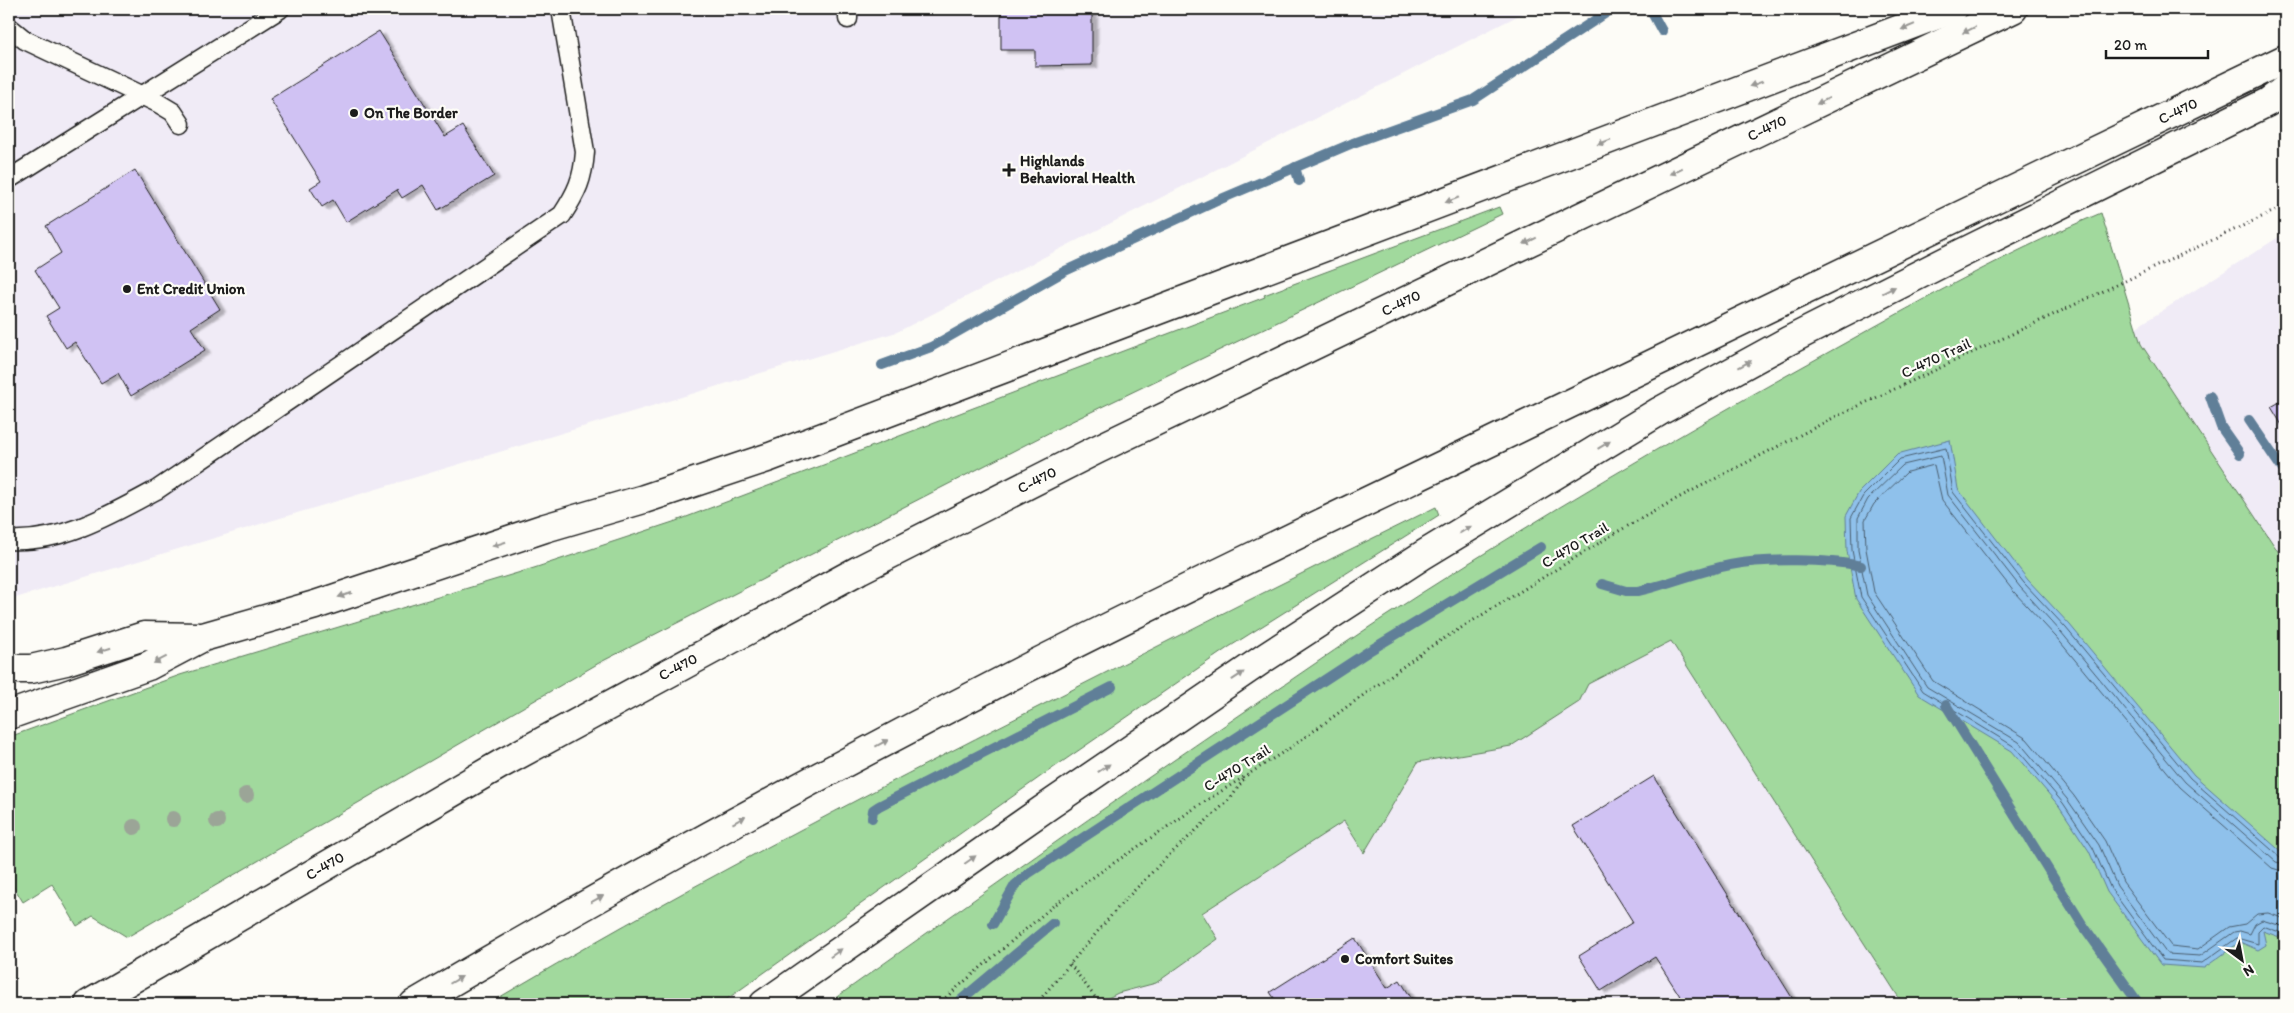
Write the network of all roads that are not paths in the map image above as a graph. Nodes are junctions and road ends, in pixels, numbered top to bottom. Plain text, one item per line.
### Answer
1 (280, 9) edge
2 (561, 9) edge
3 (1953, 9) edge
4 (2013, 9) edge
5 (9, 27) edge
6 (2285, 60) edge
7 (2285, 88) edge
8 (142, 95) junction
9 (181, 124) dead end
10 (9, 179) edge
11 (9, 540) edge
12 (203, 638) junction
13 (9, 669) edge
14 (9, 715) edge
15 (89, 1004) edge
16 (414, 1004) edge
17 (764, 1004) edge

1 - 8 lane
2 - 11 lane
3 -> 12 highway
4 -> 15 highway, C-470
5 - 8 lane
16 -> 6 highway, C-470
17 -> 7 highway
8 - 9 lane
8 - 10 lane
12 -> 13 highway
12 -> 14 highway

